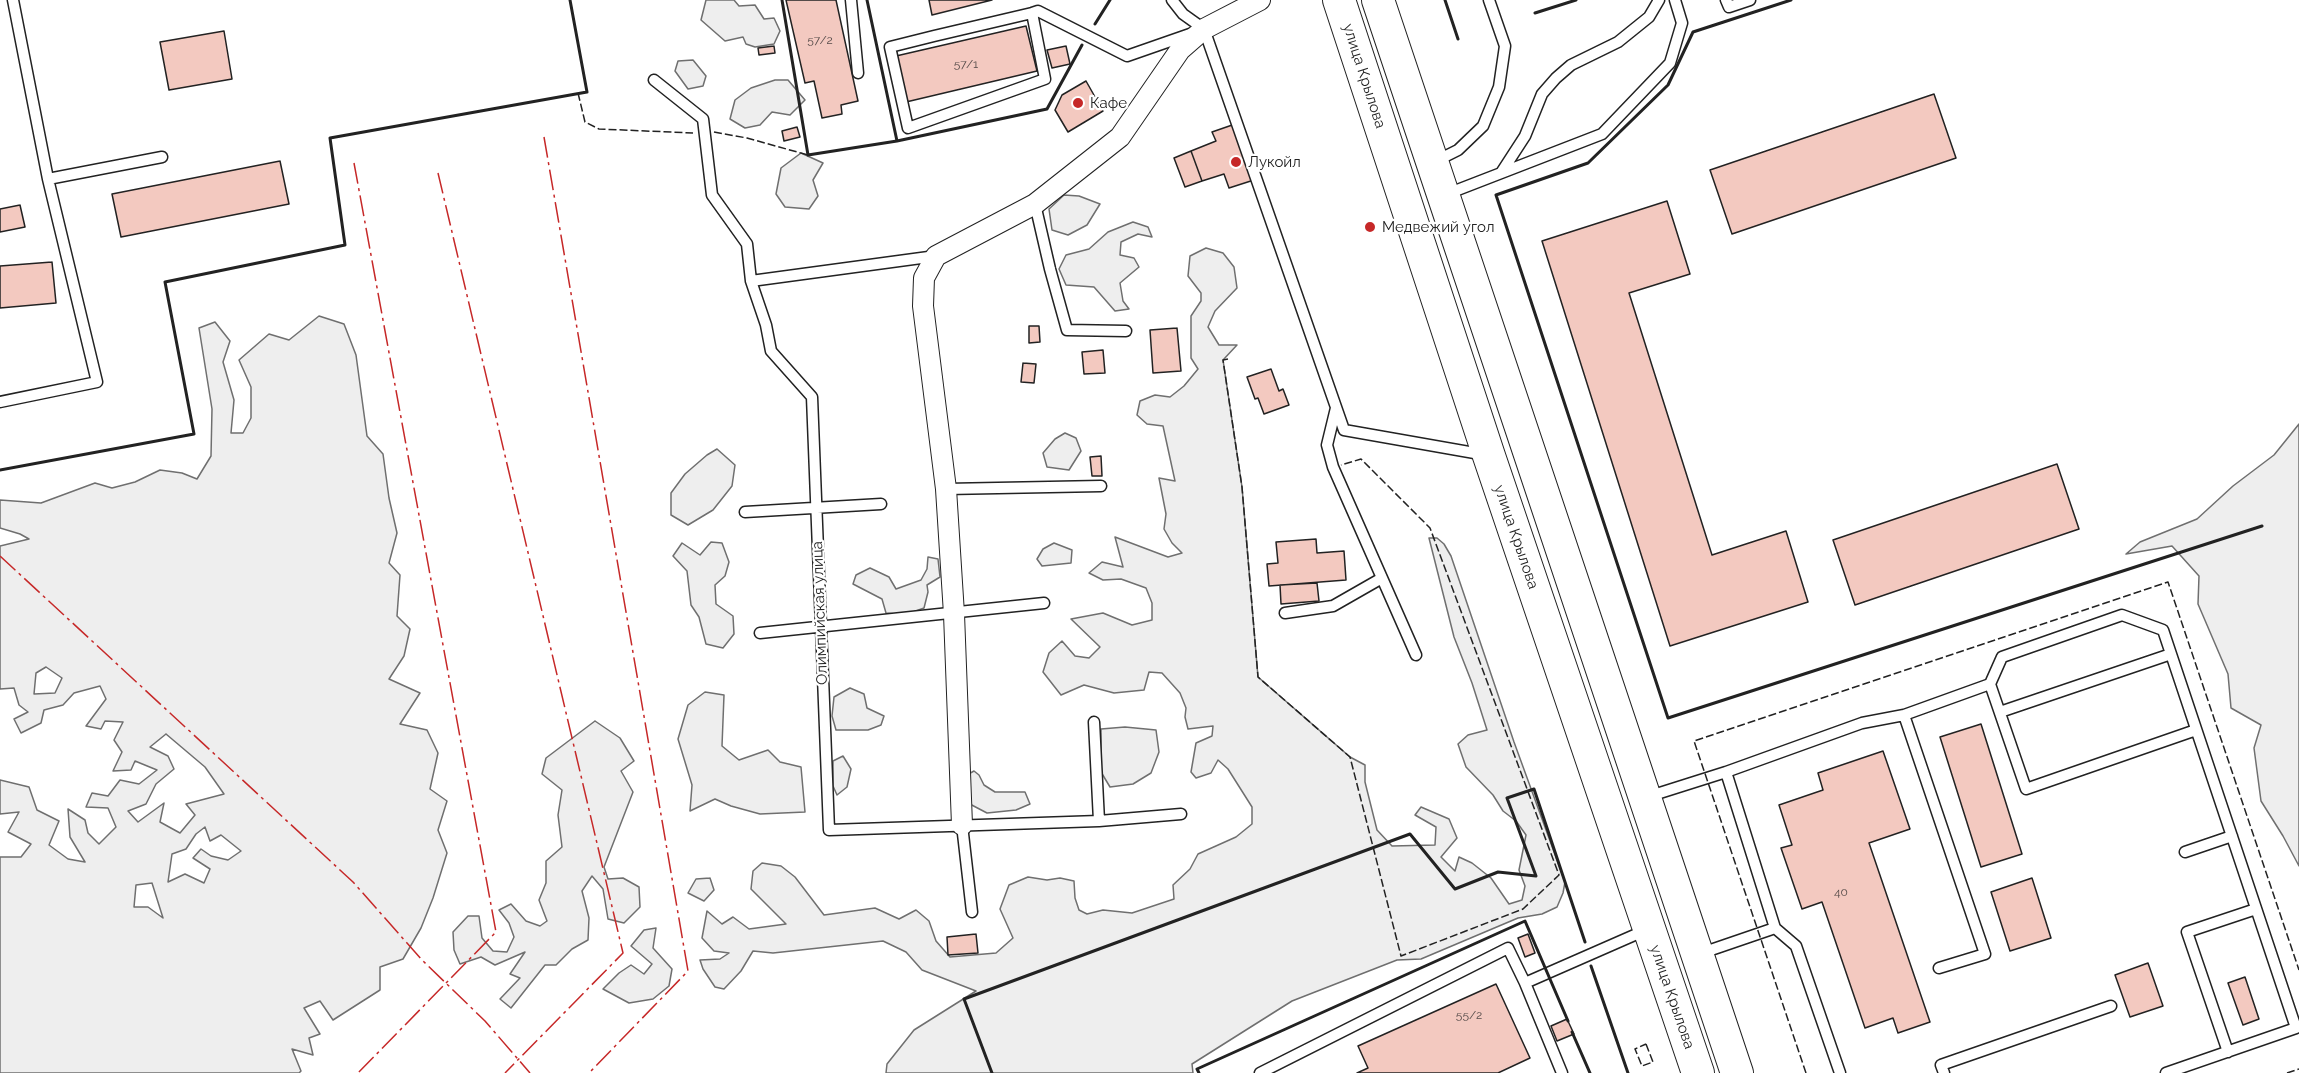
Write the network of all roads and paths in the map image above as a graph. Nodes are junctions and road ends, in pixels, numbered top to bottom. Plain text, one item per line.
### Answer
1 (13, 0) edge
2 (851, 0) edge
3 (1172, 0) edge
4 (1260, 0) edge
5 (1339, 0) edge
6 (1378, 0) edge
7 (1489, 0) edge
8 (1659, 0) edge
9 (1675, 0) edge
10 (1726, 0) edge
11 (1750, 0) edge
12 (1032, 13) junction
13 (1204, 29) junction
14 (858, 74) dead end
15 (654, 80) dead end
16 (162, 157) dead end
17 (1433, 162) junction
18 (1501, 174) junction
19 (48, 179) junction
20 (1444, 196) junction
21 (1035, 204) junction
22 (936, 256) junction
23 (751, 281) junction
24 (1126, 331) dead end
25 (0, 402) edge
26 (1336, 407) junction
27 (1489, 456) junction
28 (1101, 486) dead end
29 (946, 489) junction
30 (881, 504) dead end
31 (816, 507) junction
32 (745, 512) dead end
33 (1382, 578) junction
34 (1044, 603) dead end
35 (1285, 613) dead end
36 (954, 614) junction
37 (821, 627) junction
38 (760, 633) dead end
39 (2171, 654) junction
40 (1416, 655) dead end
41 (1990, 684) junction
42 (2000, 712) junction
43 (1904, 716) junction
44 (1094, 722) dead end
45 (2196, 730) junction
46 (1726, 772) junction
47 (1644, 798) junction
48 (1181, 814) dead end
49 (1099, 821) junction
50 (962, 825) junction
51 (2232, 836) junction
52 (2185, 852) dead end
53 (2256, 909) junction
54 (972, 912) dead end
55 (1684, 916) junction
56 (1775, 928) junction
57 (1649, 929) junction
58 (1697, 955) junction
59 (1939, 968) dead end
60 (1525, 982) junction
61 (2111, 1006) dead end
62 (2228, 1052) junction
63 (1260, 1073) edge
64 (1562, 1073) edge
65 (1698, 1073) edge
66 (1737, 1073) edge
67 (1840, 1073) edge
68 (1944, 1073) edge
69 (2166, 1073) edge

1 - 19 lane
2 - 14 lane
3 - 13 lane
4 - 13 street
5 - 27 main road, улица Крылова
6 - 17 main road
7 - 17 lane
8 - 18 lane
9 - 18 lane
10 - 11 lane
12 - 12 lane
12 - 13 lane
13 - 21 street
13 - 26 lane
15 - 23 lane, Олимпийская улица
16 - 19 lane
17 - 20 main road
18 - 20 lane
19 - 25 lane
20 - 47 main road
21 - 22 street
21 - 24 lane
22 - 23 lane
22 - 29 street
23 - 31 lane, Олимпийская улица
26 - 27 lane
26 - 33 lane
27 - 57 main road, улица Крылова
28 - 29 lane
29 - 36 street
30 - 31 lane
31 - 32 lane
31 - 37 lane, Олимпийская улица
33 - 35 lane
33 - 40 lane
34 - 36 lane
36 - 37 lane
36 - 50 street
37 - 38 lane
37 - 50 lane, Олимпийская улица
39 - 41 lane
39 - 42 lane
39 - 45 lane
41 - 42 lane
41 - 43 lane
42 - 45 lane
43 - 46 lane
43 - 59 lane
44 - 49 lane
45 - 51 lane
46 - 47 lane
46 - 56 lane
47 - 55 main road
48 - 49 lane, Олимпийская улица
49 - 50 lane, Олимпийская улица
50 - 54 lane
51 - 52 lane
51 - 53 lane
53 - 62 lane
53 - 62 lane
55 - 57 main road
55 - 58 main road
56 - 58 lane
56 - 67 lane
57 - 60 lane
57 - 65 main road, улица Крылова
58 - 66 main road
60 - 63 lane
60 - 64 lane
61 - 68 lane
62 - 69 lane

